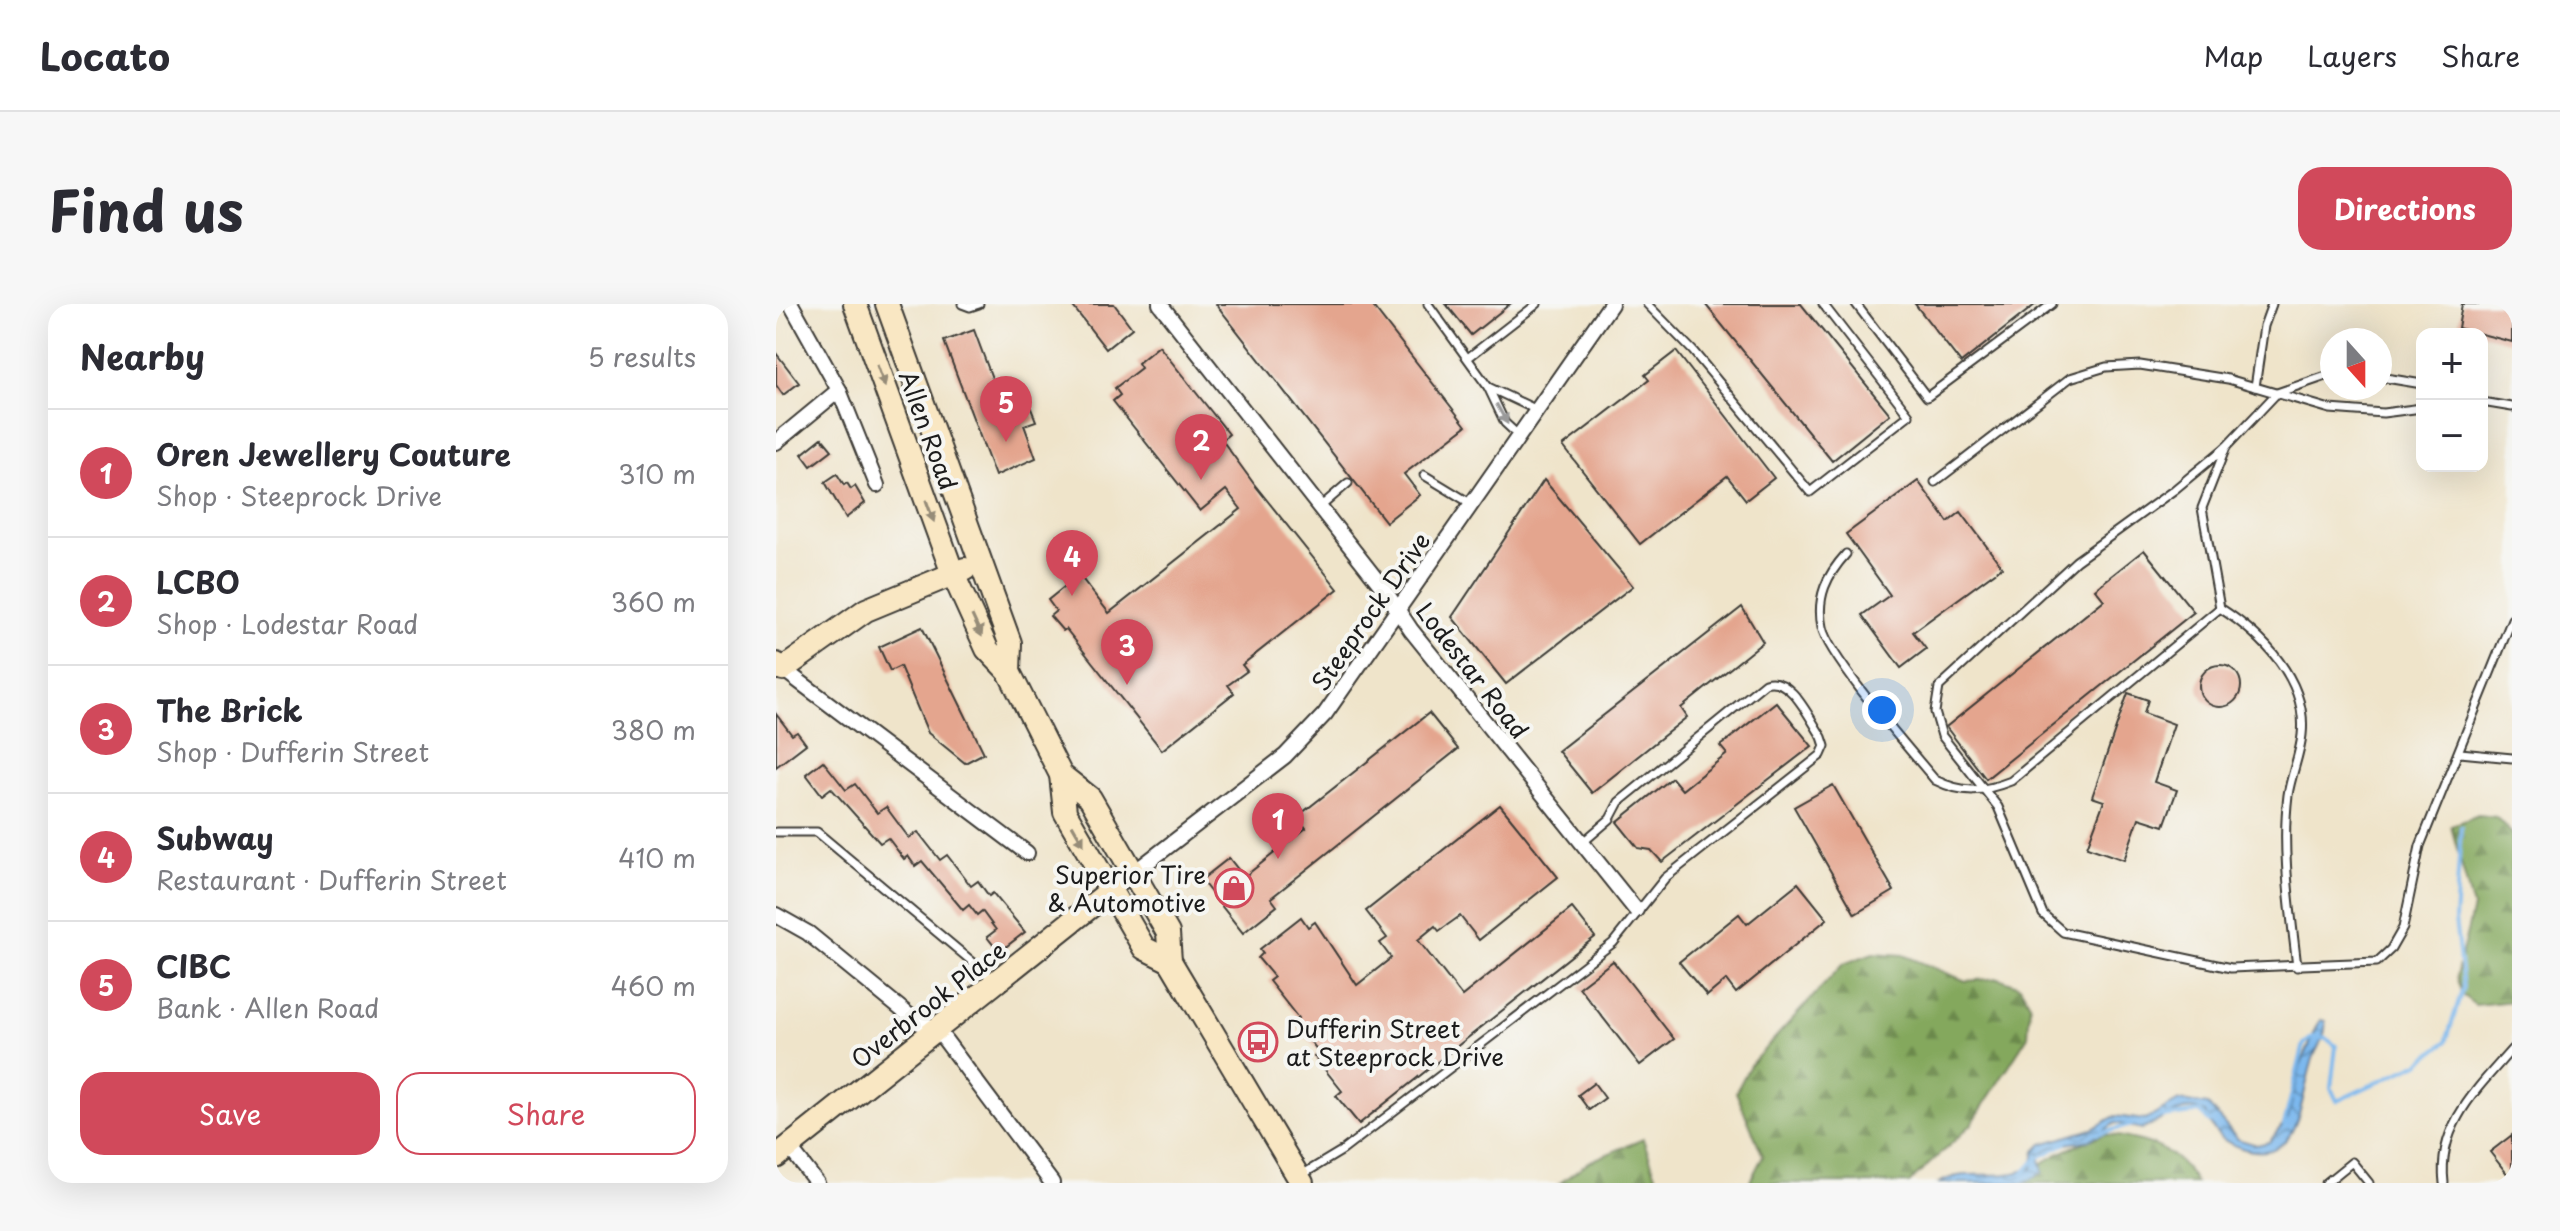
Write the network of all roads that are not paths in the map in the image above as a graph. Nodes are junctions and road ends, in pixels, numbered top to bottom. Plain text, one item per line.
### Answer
1 (791, 304) edge
2 (855, 304) edge
3 (887, 304) edge
4 (962, 304) edge
5 (979, 304) edge
6 (1428, 304) edge
7 (1537, 304) edge
8 (1611, 304) edge
9 (1647, 304) edge
10 (1823, 304) edge
11 (1856, 304) edge
12 (2052, 304) edge
13 (2272, 304) edge
14 (1165, 306) edge
15 (1469, 357) junction
16 (2320, 378) edge
17 (2392, 379) edge
18 (2416, 383) edge
19 (1488, 387) junction
20 (2255, 387) junction
21 (839, 390) junction
22 (2277, 393) junction
23 (2488, 403) edge
24 (2512, 407) edge
25 (2416, 409) edge
26 (1537, 410) junction
27 (1518, 435) junction
28 (776, 442) edge
29 (2226, 447) junction
30 (1424, 475) dead end
31 (1935, 482) dead end
32 (1348, 483) dead end
33 (877, 485) dead end
34 (1470, 503) junction
35 (1319, 508) junction
36 (1846, 554) dead end
37 (981, 563) junction
38 (953, 574) junction
39 (2220, 608) junction
40 (1398, 610) junction
41 (2512, 619) edge
42 (778, 669) edge
43 (1009, 672) junction
44 (2460, 753) junction
45 (2512, 758) edge
46 (1061, 775) junction
47 (1987, 790) junction
48 (776, 832) edge
49 (1582, 843) junction
50 (1027, 853) dead end
51 (1134, 874) junction
52 (1110, 891) junction
53 (1636, 910) junction
54 (776, 915) edge
55 (1170, 961) junction
56 (2297, 967) junction
57 (997, 982) junction
58 (936, 1028) junction
59 (2512, 1049) edge
60 (783, 1152) edge
61 (1300, 1180) edge
62 (817, 1183) edge
63 (1052, 1183) edge
64 (2326, 1183) edge
65 (2369, 1183) edge
66 (2444, 1183) edge

1 - 21 street
2 -> 38 main road, Allen Road
3 - 37 main road, Allen Road
4 - 5 lane
6 - 15 lane
7 - 15 lane
8 - 26 street, Steeprock Drive
9 - 10 lane
11 - 12 lane
13 - 20 lane
14 - 35 street, Lodestar Road
15 - 19 lane
16 - 22 lane
17 - 18 lane
19 - 26 lane
19 -> 27 lane
20 - 22 lane
20 - 31 lane
21 - 28 street
21 - 33 street
22 - 25 lane
22 - 29 lane
23 - 24 lane
26 - 27 street, Steeprock Drive
27 - 34 street, Steeprock Drive
29 - 39 lane
29 - 47 lane
30 - 34 lane
32 - 35 lane
34 - 40 street, Steeprock Drive
35 - 40 street, Lodestar Road
36 - 47 lane
37 - 38 main road
37 - 43 main road, Allen Road
38 - 42 main road
38 -> 43 main road, Allen Road
39 - 47 lane
39 - 56 lane
40 - 49 street, Lodestar Road
40 - 51 street, Steeprock Drive
41 - 44 lane
42 - 50 street
43 - 46 main road
44 - 45 lane
44 - 56 lane
46 - 51 main road
46 -> 52 main road
47 - 56 lane
48 - 57 lane
49 - 53 street, Lodestar Road
49 - 53 lane
51 - 52 street, Steeprock Drive
51 - 55 main road
52 - 55 main road
52 - 57 main road, Overbrook Place
53 - 61 lane
54 - 58 street
55 - 61 main road
57 - 58 main road, Overbrook Place
58 - 60 main road, Overbrook Place
58 - 63 street
59 - 66 lane
60 - 62 street
64 - 65 lane

